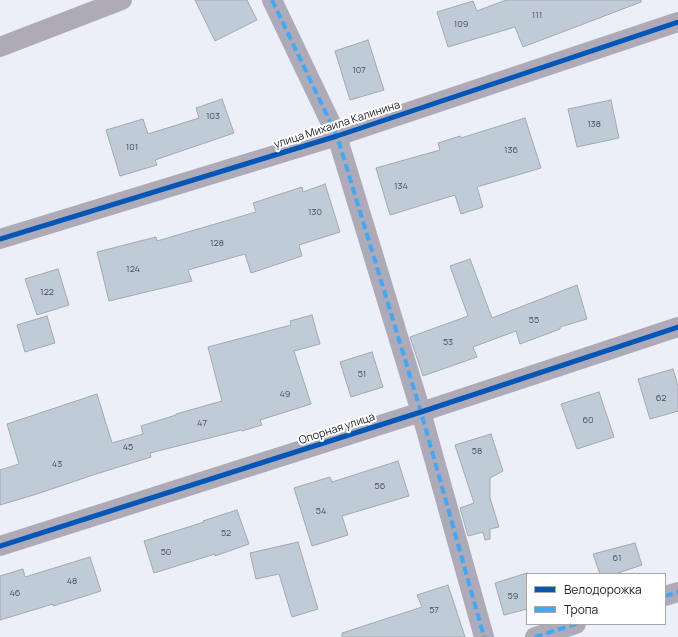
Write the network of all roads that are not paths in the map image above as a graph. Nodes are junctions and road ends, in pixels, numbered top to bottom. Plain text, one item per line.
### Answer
1 (122, 0) edge
2 (272, 0) edge
3 (678, 22) edge
4 (0, 46) edge
5 (337, 136) junction
6 (0, 239) edge
7 (678, 327) edge
8 (421, 412) junction
9 (0, 546) edge
10 (678, 592) edge
11 (666, 596) edge
12 (573, 625) edge
13 (484, 637) edge
14 (535, 637) edge

1 - 4 street
2 - 5 street
3 - 5 street, улица Михаила Калинина
5 - 6 street, улица Михаила Калинина
5 - 8 street
7 - 8 street, Опорная улица
8 - 9 street, Опорная улица
8 - 13 street
10 - 11 street
12 - 14 street

